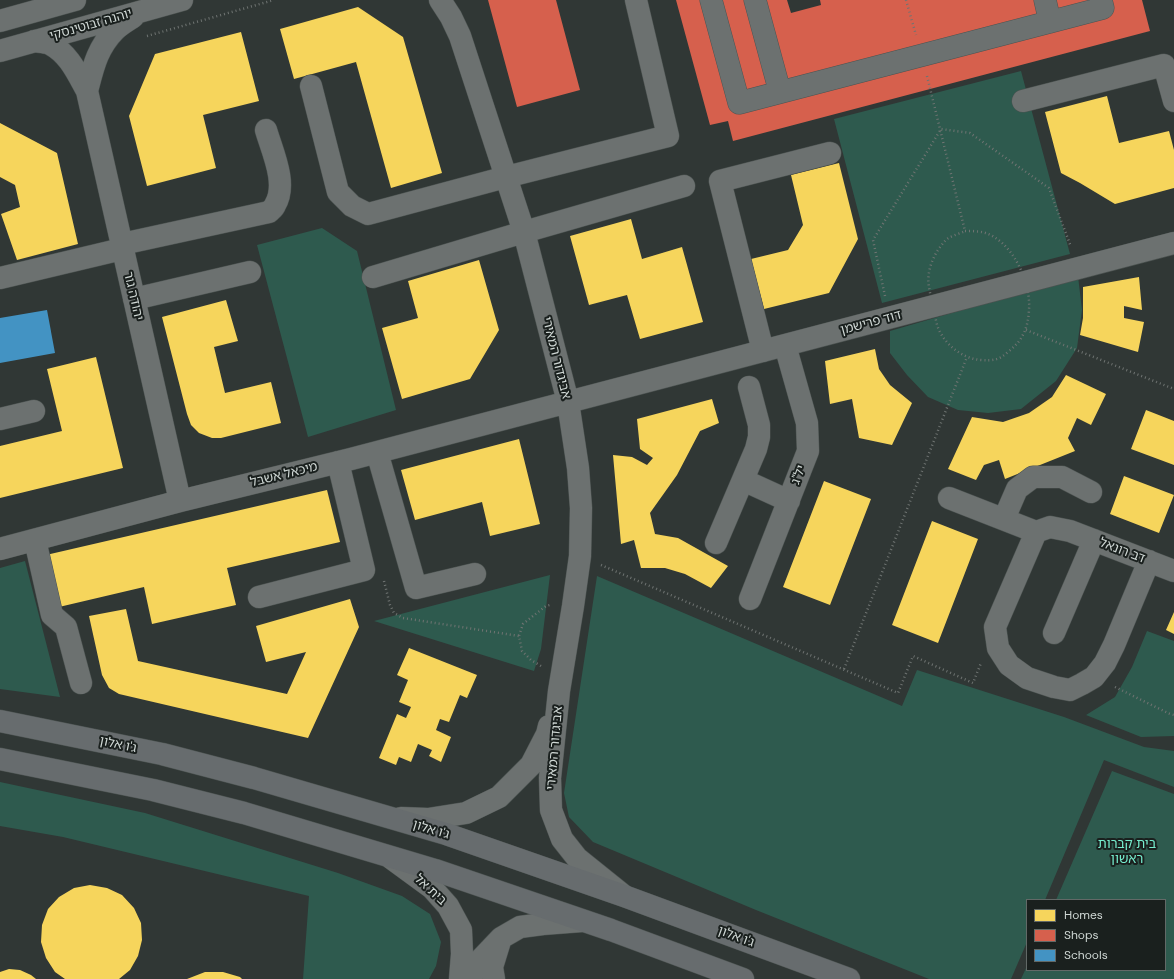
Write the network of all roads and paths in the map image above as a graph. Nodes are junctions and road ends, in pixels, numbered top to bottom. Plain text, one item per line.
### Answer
1 (75, 0) edge
2 (182, 0) edge
3 (440, 0) edge
4 (460, 0) edge
5 (636, 0) edge
6 (711, 0) edge
7 (755, 0) edge
8 (906, 0) edge
9 (1045, 0) edge
10 (1101, 0) edge
11 (30, 7) edge
12 (140, 12) junction
13 (0, 21) edge
14 (1050, 22) junction
15 (460, 36) junction
16 (34, 41) junction
17 (0, 51) edge
18 (922, 55) junction
19 (311, 86) dead end
20 (931, 88) dead end
21 (86, 91) junction
22 (780, 92) junction
23 (1023, 101) dead end
24 (1174, 101) edge
25 (940, 129) junction
26 (266, 130) dead end
27 (830, 153) dead end
28 (506, 177) junction
29 (684, 186) dead end
30 (965, 231) dead end
31 (524, 232) junction
32 (1174, 243) edge
33 (122, 247) junction
34 (1079, 268) junction
35 (250, 272) dead end
36 (373, 277) dead end
37 (0, 278) edge
38 (134, 299) junction
39 (889, 318) junction
40 (1026, 330) dead end
41 (785, 345) junction
42 (763, 351) junction
43 (967, 357) dead end
44 (749, 387) dead end
45 (1174, 389) edge
46 (568, 402) junction
47 (34, 411) dead end
48 (0, 419) edge
49 (377, 452) junction
50 (338, 462) junction
51 (743, 480) junction
52 (1091, 492) dead end
53 (949, 498) dead end
54 (180, 501) junction
55 (789, 501) junction
56 (1004, 519) junction
57 (1036, 532) junction
58 (35, 540) junction
59 (1094, 540) junction
60 (716, 543) dead end
61 (0, 549) edge
62 (580, 556) junction
63 (1149, 561) junction
64 (1174, 571) edge
65 (475, 574) dead end
66 (259, 597) dead end
67 (750, 599) dead end
68 (574, 600) junction
69 (1054, 634) dead end
70 (982, 662) dead end
71 (844, 669) junction
72 (1094, 677) junction
73 (561, 682) junction
74 (81, 683) dead end
75 (1174, 715) edge
76 (0, 721) edge
77 (0, 759) edge
78 (390, 818) junction
79 (389, 856) junction
80 (624, 896) junction
81 (582, 921) junction
82 (501, 938) junction
83 (460, 979) edge
84 (470, 979) edge
85 (494, 979) edge
86 (743, 979) edge
87 (849, 979) edge

1 - 11 street
2 - 12 street, יוהנה זבוטינסקי
3 - 15 street, אביגדור המאירי
4 - 15 street, אביגדור המאירי
5 - 28 street
6 - 22 street
7 - 22 street
8 - 18 path
9 - 14 street
10 - 14 street
11 - 13 street
12 - 16 street, יוהנה זבוטינסקי
12 - 21 street, יהודה גור
14 - 18 street
15 - 28 street, אביגדור המאירי
16 - 17 street, יוהנה זבוטינסקי
16 - 21 street, יהודה גור
18 - 22 street
19 - 28 street
20 - 25 path
21 - 33 street, יהודה גור
23 - 24 street
25 - 30 path
25 - 34 path
25 - 39 path
26 - 33 street
27 - 42 street
28 - 31 street, אביגדור המאירי
29 - 31 street
31 - 36 street
31 - 46 street, אביגדור המאירי
32 - 34 street, דוד פרישמן
33 - 37 street
33 - 38 street, יהודה גור
34 - 39 street, דוד פרישמן
35 - 38 street
38 - 54 street, יהודה גור
39 - 41 street, דוד פרישמן
40 - 45 path
41 - 42 street, דוד פרישמן
41 - 55 street, יל"ג
42 - 46 street, דוד פרישמן
43 - 71 path
44 - 51 street
46 - 49 street, מיכאל אשבל
46 - 62 street, אביגדור המאירי
47 - 48 street
49 - 50 street, מיכאל אשבל
49 - 65 street
50 - 54 street, מיכאל אשבל
50 - 66 street
51 - 55 street
51 - 60 street
52 - 56 street
53 - 56 street
54 - 58 street, מיכאל אשבל
55 - 67 street, יל"ג
56 - 57 street
57 - 59 street, דב רונאל
57 - 72 street
58 - 61 street, מיכאל אשבל
58 - 74 street
59 - 63 street, דב רונאל
59 - 69 street
62 - 68 street, אביגדור המאירי
62 - 71 path
63 - 64 street, דב רונאל
63 - 72 street
68 - 73 street, אביגדור המאירי
68 - 73 path
70 - 71 path
72 - 75 path
73 - 78 street, אביגדור המאירי
73 - 80 street, אביגדור המאירי
76 - 78 main road, ג'ו אלון
77 - 79 main road
78 - 80 main road, ג'ו אלון
79 - 81 main road
79 - 83 street, בית אל
80 - 87 main road, ג'ו אלון
81 - 82 street
81 - 86 main road
82 - 84 street
82 - 85 street

